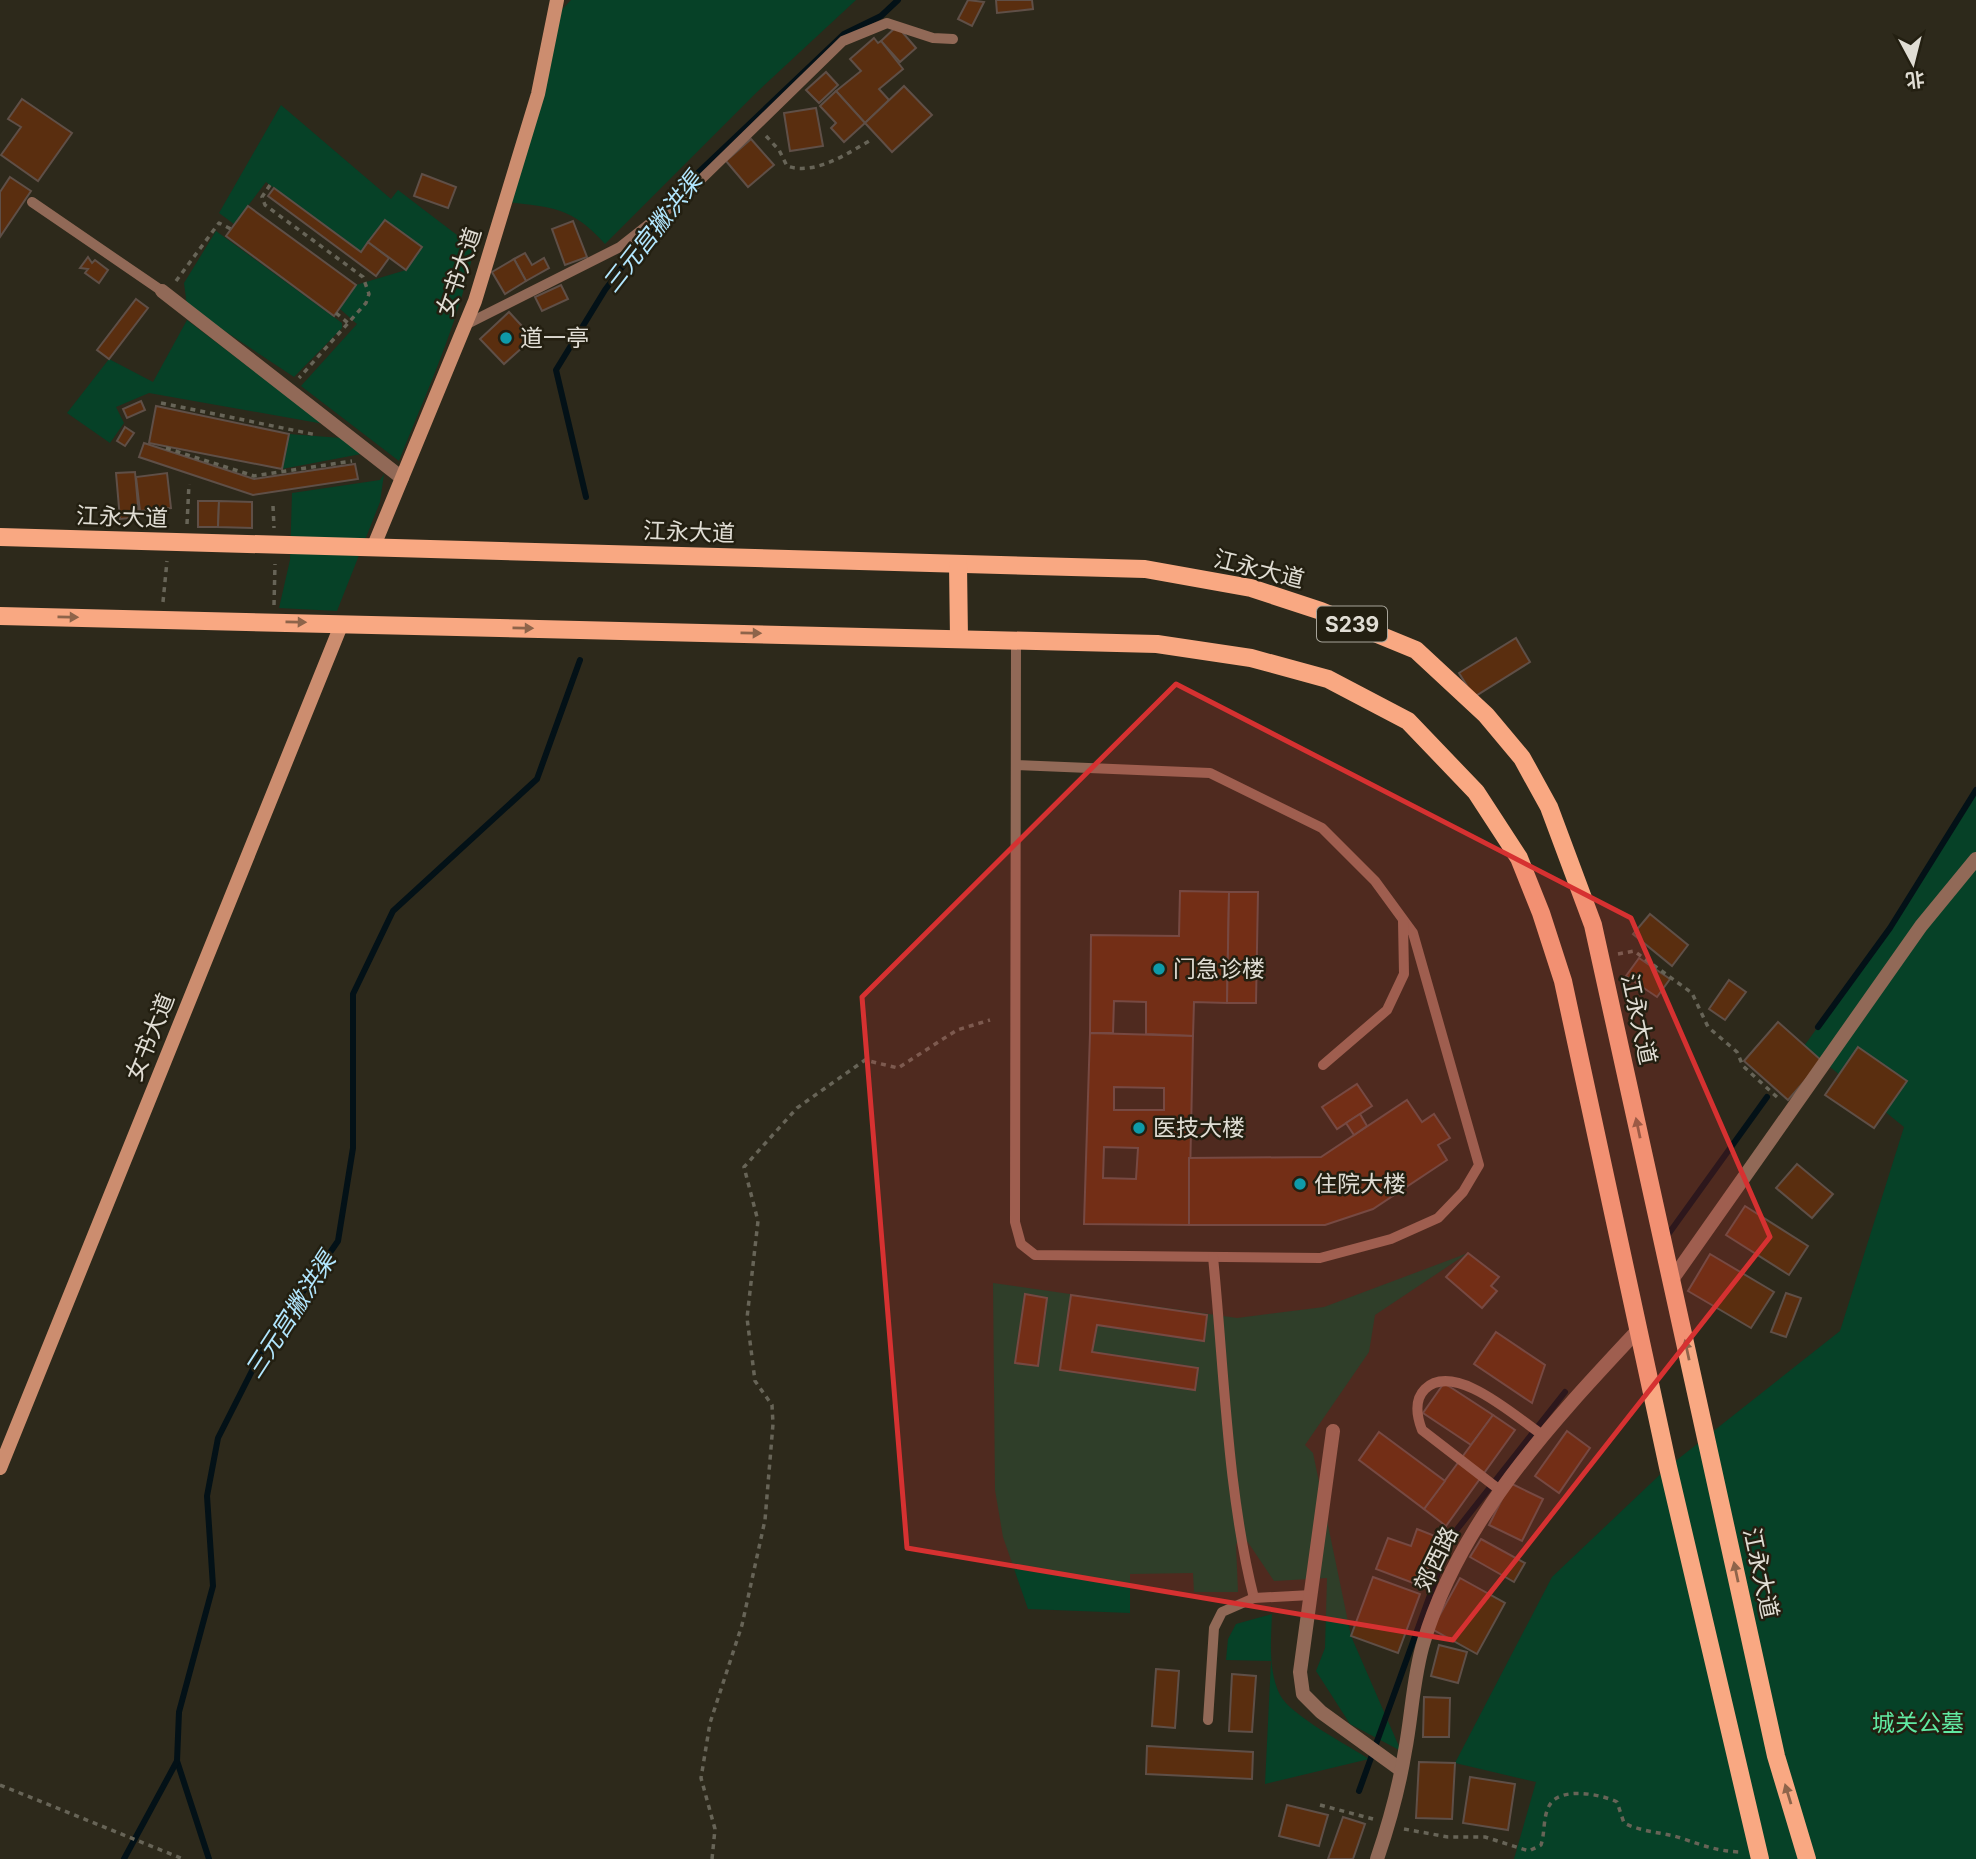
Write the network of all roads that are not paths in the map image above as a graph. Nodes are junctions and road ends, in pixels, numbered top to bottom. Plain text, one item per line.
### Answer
1 (557, 0) edge
2 (953, 39) dead end
3 (32, 202) dead end
4 (164, 292) joint
5 (466, 325) junction
6 (402, 478) junction
7 (0, 537) edge
8 (373, 548) junction
9 (958, 564) junction
10 (0, 616) edge
11 (342, 623) junction
12 (959, 639) junction
13 (1016, 640) junction
14 (1016, 765) junction
15 (1976, 859) edge
16 (1404, 921) junction
17 (1323, 1065) dead end
18 (1213, 1257) junction
19 (1671, 1281) junction
20 (1639, 1329) junction
21 (1333, 1431) dead end
22 (1543, 1435) junction
23 (0, 1468) edge
24 (1500, 1490) junction
25 (1311, 1595) junction
26 (1254, 1598) junction
27 (1208, 1720) dead end
28 (1401, 1770) junction
29 (1760, 1856) edge
30 (1377, 1859) edge
31 (1807, 1859) edge

1 - 5 main road, 女书大道
2 - 5 lane
3 - 4 lane
4 - 6 street
5 - 6 main road, 女书大道
6 - 8 main road, 女书大道
7 - 8 main road, 江永大道 / S239
8 - 9 main road, 江永大道 / S239
9 - 12 main road
19 -> 9 main road, 江永大道 / S239
10 -> 11 main road, S239
11 -> 12 main road, S239
11 - 23 main road, 女书大道
12 - 13 main road, S239
13 - 14 lane
13 - 20 main road, S239
14 - 16 lane
14 - 18 lane
15 - 19 street
16 - 17 lane
16 - 18 lane
18 - 26 lane
31 -> 19 main road, 江永大道 / S239
20 - 22 street, 郊西路
20 - 29 main road, S239
21 - 25 street
22 - 24 street, 郊西路
22 - 24 lane
24 - 28 street, 郊西路
25 - 26 lane
25 - 28 street
26 - 27 lane
28 - 30 street, 郊西路

